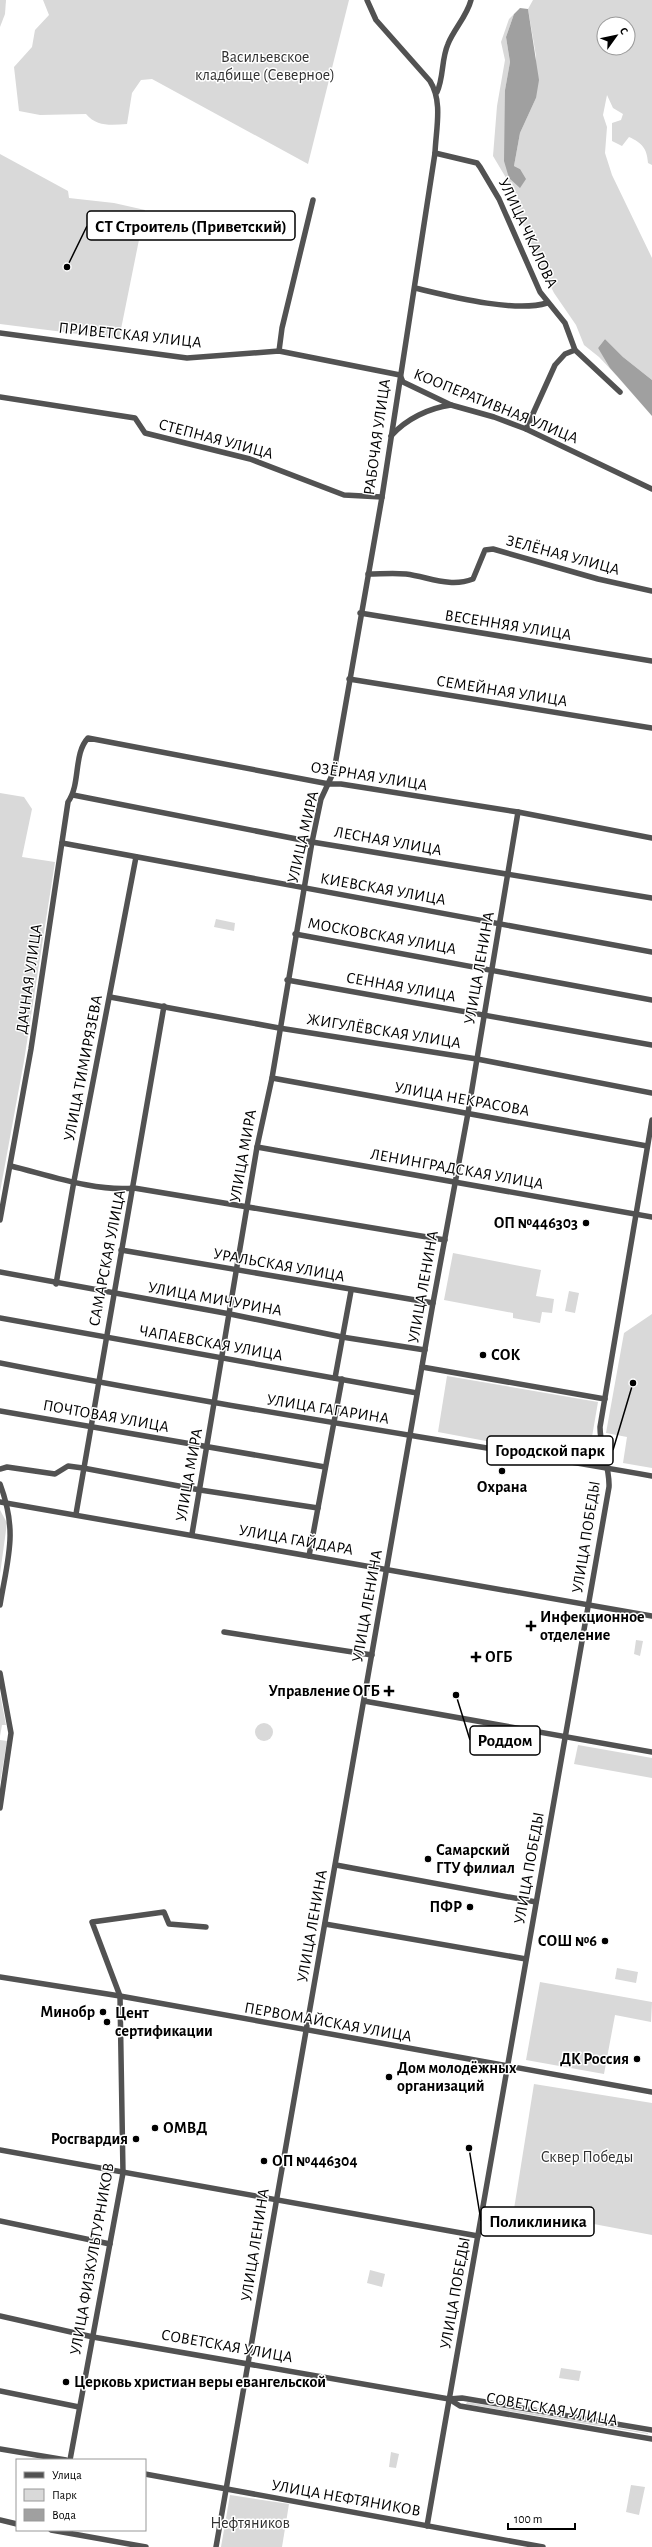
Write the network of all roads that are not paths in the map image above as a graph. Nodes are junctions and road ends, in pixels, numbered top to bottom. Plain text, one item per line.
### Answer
1 (367, 0) edge
2 (471, 0) edge
3 (437, 92) junction
4 (435, 152) junction
5 (313, 200) dead end
6 (415, 288) junction
7 (547, 303) junction
8 (0, 333) edge
9 (575, 350) junction
10 (279, 351) junction
11 (400, 375) junction
12 (620, 392) dead end
13 (0, 396) edge
14 (451, 405) junction
15 (526, 429) junction
16 (391, 436) junction
17 (652, 489) edge
18 (382, 497) junction
19 (368, 574) junction
20 (652, 591) edge
21 (360, 613) junction
22 (652, 661) edge
23 (349, 679) junction
24 (652, 728) edge
25 (84, 742) joint
26 (329, 784) junction
27 (73, 794) junction
28 (518, 812) junction
29 (652, 838) edge
30 (62, 842) junction
31 (312, 842) junction
32 (136, 857) junction
33 (508, 875) junction
34 (304, 888) junction
35 (652, 898) edge
36 (500, 922) junction
37 (296, 934) junction
38 (652, 952) edge
39 (492, 969) junction
40 (287, 980) junction
41 (110, 997) junction
42 (652, 1000) edge
43 (164, 1006) junction
44 (484, 1015) junction
45 (279, 1028) junction
46 (652, 1045) edge
47 (477, 1058) junction
48 (272, 1078) junction
49 (652, 1093) edge
50 (468, 1113) junction
51 (652, 1120) edge
52 (647, 1146) junction
53 (257, 1147) junction
54 (11, 1166) junction
55 (74, 1181) junction
56 (454, 1182) junction
57 (134, 1188) junction
58 (248, 1207) junction
59 (636, 1214) junction
60 (652, 1217) edge
61 (0, 1220) edge
62 (445, 1240) junction
63 (121, 1250) junction
64 (237, 1270) junction
65 (0, 1272) edge
66 (56, 1284) junction
67 (351, 1290) junction
68 (112, 1294) junction
69 (433, 1303) junction
70 (230, 1314) junction
71 (0, 1318) edge
72 (342, 1337) junction
73 (105, 1338) junction
74 (425, 1350) junction
75 (222, 1357) junction
76 (0, 1363) edge
77 (422, 1367) junction
78 (336, 1378) junction
79 (342, 1379) junction
80 (97, 1382) junction
81 (417, 1393) junction
82 (605, 1400) junction
83 (214, 1403) junction
84 (0, 1411) edge
85 (333, 1424) junction
86 (89, 1426) junction
87 (411, 1436) junction
88 (207, 1446) junction
89 (325, 1467) junction
90 (83, 1468) junction
91 (0, 1469) edge
92 (608, 1469) junction
93 (652, 1476) edge
94 (0, 1484) edge
95 (200, 1490) junction
96 (0, 1502) edge
97 (7, 1503) junction
98 (318, 1508) junction
99 (76, 1514) junction
100 (192, 1534) junction
101 (309, 1556) junction
102 (386, 1570) junction
103 (589, 1604) junction
104 (0, 1605) edge
105 (652, 1616) edge
106 (224, 1632) dead end
107 (372, 1655) junction
108 (0, 1673) edge
109 (364, 1700) junction
110 (564, 1737) junction
111 (652, 1752) edge
112 (0, 1808) edge
113 (336, 1865) junction
114 (536, 1902) junction
115 (325, 1924) junction
116 (206, 1927) dead end
117 (526, 1959) junction
118 (0, 1977) edge
119 (120, 1996) junction
120 (307, 2032) junction
121 (507, 2067) junction
122 (652, 2092) edge
123 (0, 2150) edge
124 (123, 2173) junction
125 (276, 2199) junction
126 (0, 2222) edge
127 (478, 2236) junction
128 (110, 2244) junction
129 (0, 2316) edge
130 (93, 2337) junction
131 (249, 2364) junction
132 (0, 2391) edge
133 (449, 2399) junction
134 (79, 2407) junction
135 (652, 2430) edge
136 (652, 2439) edge
137 (0, 2449) edge
138 (60, 2459) edge
139 (70, 2459) edge
140 (146, 2474) edge
141 (225, 2490) junction
142 (0, 2520) edge
143 (16, 2524) edge
144 (427, 2526) junction
145 (60, 2531) edge
146 (146, 2547) edge
147 (216, 2547) edge
148 (543, 2547) edge

1 - 3 street
2 - 3 street, РАБОЧАЯ УЛИЦА
3 - 4 street, РАБОЧАЯ УЛИЦА
4 - 6 street, РАБОЧАЯ УЛИЦА
4 - 7 street, УЛИЦА ЧКАЛОВА
5 - 10 street
6 - 7 street
6 - 11 street, РАБОЧАЯ УЛИЦА
7 - 9 street, УЛИЦА ЧКАЛОВА
8 - 10 street, ПРИВЕТСКАЯ УЛИЦА
9 - 12 street, УЛИЦА ЧКАЛОВА
9 - 15 street
10 - 11 street, ПРИВЕТСКАЯ УЛИЦА
11 - 14 street, КООПЕРАТИВНАЯ УЛИЦА
11 - 16 street, РАБОЧАЯ УЛИЦА
13 - 18 street, СТЕПНАЯ УЛИЦА
14 - 15 street, КООПЕРАТИВНАЯ УЛИЦА
14 - 16 street
15 - 17 street, КООПЕРАТИВНАЯ УЛИЦА
16 - 18 street, РАБОЧАЯ УЛИЦА
18 - 19 street, РАБОЧАЯ УЛИЦА
19 - 20 street, ЗЕЛЁНАЯ УЛИЦА
19 - 21 street, РАБОЧАЯ УЛИЦА
21 - 22 street, ВЕСЕННЯЯ УЛИЦА
21 - 23 street, РАБОЧАЯ УЛИЦА
23 - 24 street, СЕМЕЙНАЯ УЛИЦА
23 - 26 street, РАБОЧАЯ УЛИЦА
25 - 26 street, ОЗЁРНАЯ УЛИЦА
25 - 27 street, ДАЧНАЯ УЛИЦА
26 - 28 street, ОЗЁРНАЯ УЛИЦА
26 - 31 street, УЛИЦА МИРА
27 - 30 street, ДАЧНАЯ УЛИЦА
27 - 31 street, ЛЕСНАЯ УЛИЦА
28 - 29 street, ОЗЁРНАЯ УЛИЦА
28 - 33 street, УЛИЦА ЛЕНИНА
30 - 32 street, КИЕВСКАЯ УЛИЦА
30 - 54 street, ДАЧНАЯ УЛИЦА
31 - 33 street, ЛЕСНАЯ УЛИЦА
31 - 34 street, УЛИЦА МИРА
32 - 34 street, КИЕВСКАЯ УЛИЦА
32 - 41 street, УЛИЦА ТИМИРЯЗЕВА
33 - 35 street, ЛЕСНАЯ УЛИЦА
33 - 36 street, УЛИЦА ЛЕНИНА
34 - 36 street, КИЕВСКАЯ УЛИЦА
34 - 37 street, УЛИЦА МИРА
36 - 38 street, КИЕВСКАЯ УЛИЦА
36 - 39 street, УЛИЦА ЛЕНИНА
37 - 39 street, МОСКОВСКАЯ УЛИЦА
37 - 40 street, УЛИЦА МИРА
39 - 42 street, МОСКОВСКАЯ УЛИЦА
39 - 44 street, УЛИЦА ЛЕНИНА
40 - 44 street, СЕННАЯ УЛИЦА
40 - 45 street, УЛИЦА МИРА
41 - 43 street, ЖИГУЛЁВСКАЯ УЛИЦА
41 - 55 street, УЛИЦА ТИМИРЯЗЕВА
43 - 45 street, ЖИГУЛЁВСКАЯ УЛИЦА
43 - 57 street, САМАРСКАЯ УЛИЦА
44 - 46 street, СЕННАЯ УЛИЦА
44 - 47 street, УЛИЦА ЛЕНИНА
45 - 47 street, ЖИГУЛЁВСКАЯ УЛИЦА
45 - 48 street, УЛИЦА МИРА
47 - 49 street, ЖИГУЛЁВСКАЯ УЛИЦА
47 - 50 street, УЛИЦА ЛЕНИНА
48 - 50 street, УЛИЦА НЕКРАСОВА
48 - 53 street, УЛИЦА МИРА
50 - 52 street, УЛИЦА НЕКРАСОВА
50 - 56 street, УЛИЦА ЛЕНИНА
51 - 52 street, УЛИЦА ПОБЕДЫ
52 - 59 street, УЛИЦА ПОБЕДЫ
53 - 56 street, ЛЕНИНГРАДСКАЯ УЛИЦА
53 - 58 street, УЛИЦА МИРА
54 - 55 street
54 - 61 street, ДАЧНАЯ УЛИЦА
55 - 57 street
55 - 66 street, УЛИЦА ТИМИРЯЗЕВА
56 - 59 street, ЛЕНИНГРАДСКАЯ УЛИЦА
56 - 62 street, УЛИЦА ЛЕНИНА
57 - 58 street
57 - 63 street, САМАРСКАЯ УЛИЦА
58 - 62 street
58 - 64 street, УЛИЦА МИРА
59 - 60 street, ЛЕНИНГРАДСКАЯ УЛИЦА
59 - 82 street, УЛИЦА ПОБЕДЫ
62 - 69 street, УЛИЦА ЛЕНИНА
63 - 64 street, УРАЛЬСКАЯ УЛИЦА
63 - 68 street, САМАРСКАЯ УЛИЦА
64 - 67 street, УРАЛЬСКАЯ УЛИЦА
64 - 70 street, УЛИЦА МИРА
65 - 66 street, УЛИЦА МИЧУРИНА
66 - 68 street, УЛИЦА МИЧУРИНА
67 - 69 street, УРАЛЬСКАЯ УЛИЦА
67 - 72 street
68 - 70 street, УЛИЦА МИЧУРИНА
68 - 73 street, САМАРСКАЯ УЛИЦА
69 - 74 street, УЛИЦА ЛЕНИНА
70 - 72 street, УЛИЦА МИЧУРИНА
70 - 75 street, УЛИЦА МИРА
71 - 73 street, ЧАПАЕВСКАЯ УЛИЦА
72 - 74 street, УЛИЦА МИЧУРИНА
72 - 78 street
73 - 75 street, ЧАПАЕВСКАЯ УЛИЦА
73 - 80 street, САМАРСКАЯ УЛИЦА
74 - 77 street, УЛИЦА ЛЕНИНА
75 - 78 street, ЧАПАЕВСКАЯ УЛИЦА
75 - 83 street, УЛИЦА МИРА
76 - 80 street, УЛИЦА ГАГАРИНА
77 - 81 street, УЛИЦА ЛЕНИНА
77 - 82 street
78 - 79 street, ЧАПАЕВСКАЯ УЛИЦА
79 - 81 street, ЧАПАЕВСКАЯ УЛИЦА
79 - 85 street
80 - 83 street, УЛИЦА ГАГАРИНА
80 - 86 street, САМАРСКАЯ УЛИЦА
81 - 87 street, УЛИЦА ЛЕНИНА
82 - 92 street, УЛИЦА ПОБЕДЫ
83 - 85 street, УЛИЦА ГАГАРИНА
83 - 88 street, УЛИЦА МИРА
84 - 86 street, ПОЧТОВАЯ УЛИЦА
85 - 87 street, УЛИЦА ГАГАРИНА
85 - 89 street
86 - 88 street, ПОЧТОВАЯ УЛИЦА
86 - 90 street, САМАРСКАЯ УЛИЦА
87 - 92 street, УЛИЦА ГАГАРИНА
87 - 102 street, УЛИЦА ЛЕНИНА
88 - 89 street, ПОЧТОВАЯ УЛИЦА
88 - 95 street, УЛИЦА МИРА
89 - 98 street
90 - 91 street
90 - 95 street
90 - 99 street, САМАРСКАЯ УЛИЦА
92 - 93 street, УЛИЦА ГАГАРИНА
92 - 103 street, УЛИЦА ПОБЕДЫ
94 - 97 street
95 - 98 street
95 - 100 street, УЛИЦА МИРА
96 - 97 street, УЛИЦА ГАЙДАРА
97 - 99 street, УЛИЦА ГАЙДАРА
97 - 104 street
98 - 101 street
99 - 100 street, УЛИЦА ГАЙДАРА
100 - 101 street, УЛИЦА ГАЙДАРА
101 - 102 street, УЛИЦА ГАЙДАРА
102 - 103 street, УЛИЦА ГАЙДАРА
102 - 107 street, УЛИЦА ЛЕНИНА
103 - 105 street, УЛИЦА ГАЙДАРА
103 - 110 street, УЛИЦА ПОБЕДЫ
106 - 107 street
107 - 109 street, УЛИЦА ЛЕНИНА
108 - 112 street
109 - 110 street
109 - 113 street, УЛИЦА ЛЕНИНА
110 - 111 street
110 - 114 street, УЛИЦА ПОБЕДЫ
113 - 114 street
113 - 115 street, УЛИЦА ЛЕНИНА
114 - 117 street, УЛИЦА ПОБЕДЫ
115 - 117 street
115 - 120 street, УЛИЦА ЛЕНИНА
116 - 119 street, УЛИЦА ФИЗКУЛЬТУРНИКОВ
117 - 121 street, УЛИЦА ПОБЕДЫ
118 - 119 street, ПЕРВОМАЙСКАЯ УЛИЦА
119 - 120 street, ПЕРВОМАЙСКАЯ УЛИЦА
119 - 124 street, УЛИЦА ФИЗКУЛЬТУРНИКОВ
120 - 121 street, ПЕРВОМАЙСКАЯ УЛИЦА
120 - 125 street, УЛИЦА ЛЕНИНА
121 - 122 street, ПЕРВОМАЙСКАЯ УЛИЦА
121 - 127 street, УЛИЦА ПОБЕДЫ
123 - 124 street
124 - 125 street
124 - 128 street, УЛИЦА ФИЗКУЛЬТУРНИКОВ
125 - 127 street
125 - 131 street, УЛИЦА ЛЕНИНА
126 - 128 street
127 - 133 street, УЛИЦА ПОБЕДЫ
128 - 130 street, УЛИЦА ФИЗКУЛЬТУРНИКОВ
129 - 130 street, СОВЕТСКАЯ УЛИЦА
130 - 131 street, СОВЕТСКАЯ УЛИЦА
130 - 134 street, УЛИЦА ФИЗКУЛЬТУРНИКОВ
131 - 133 street, СОВЕТСКАЯ УЛИЦА
131 - 141 street, УЛИЦА ЛЕНИНА
132 - 134 street
133 - 135 street, СОВЕТСКАЯ УЛИЦА
133 - 136 street, СОВЕТСКАЯ УЛИЦА
133 - 144 street, УЛИЦА ПОБЕДЫ
134 - 139 street, УЛИЦА ФИЗКУЛЬТУРНИКОВ
137 - 138 street
140 - 141 street, УЛИЦА НЕФТЯНИКОВ
141 - 144 street, УЛИЦА НЕФТЯНИКОВ
141 - 147 street, УЛИЦА ЛЕНИНА
142 - 143 street
144 - 148 street, УЛИЦА НЕФТЯНИКОВ
145 - 146 street

